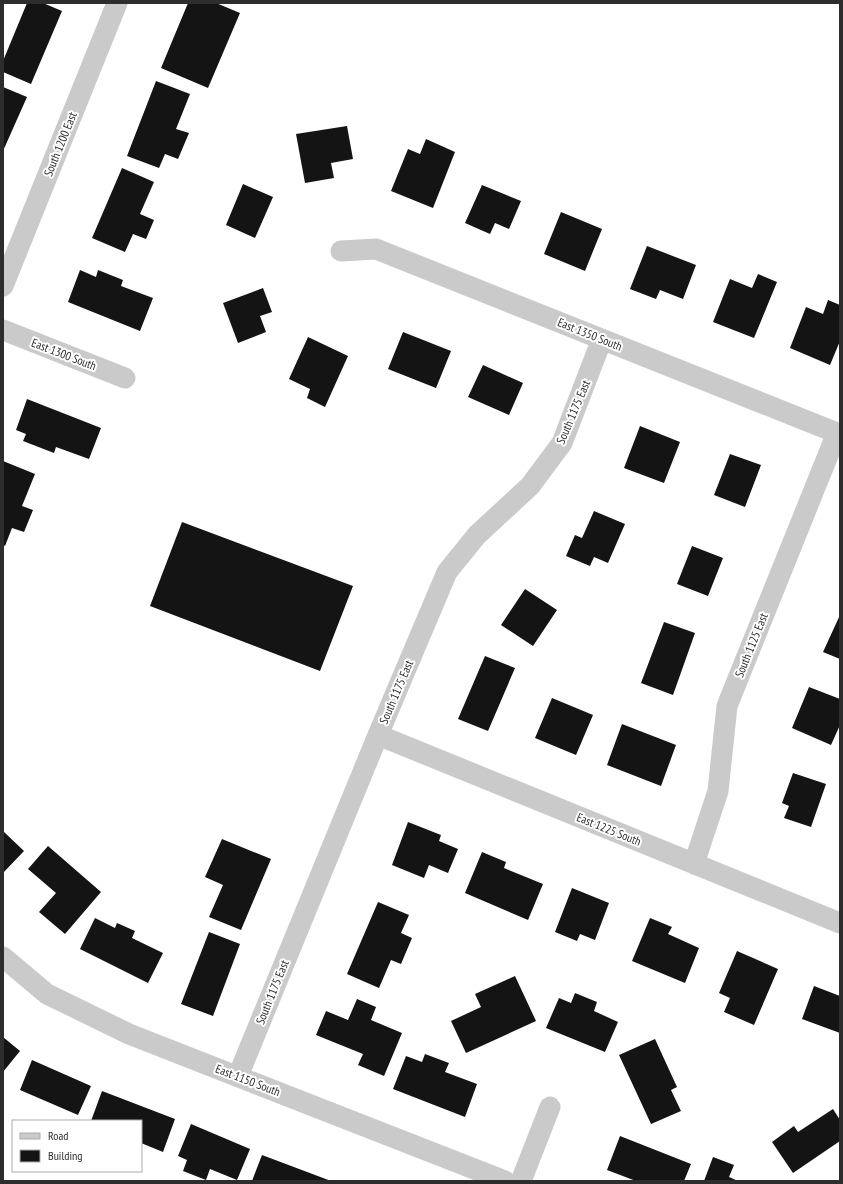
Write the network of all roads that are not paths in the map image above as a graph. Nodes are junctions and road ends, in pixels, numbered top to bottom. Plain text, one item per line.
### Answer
1 (117, 3) edge
2 (341, 251) dead end
3 (3, 286) edge
4 (3, 330) edge
5 (602, 339) junction
6 (125, 378) dead end
7 (837, 433) joint
8 (378, 735) junction
9 (694, 864) junction
10 (840, 923) edge
11 (3, 957) edge
12 (238, 1076) junction
13 (550, 1107) dead end
14 (505, 1181) edge
15 (521, 1181) edge

1 - 3 street, South 1200 East
2 - 5 street, East 1350 South
4 - 6 street, East 1300 South
5 - 7 street, East 1350 South
5 - 8 street, South 1175 East
7 - 9 street, South 1125 East
8 - 9 street, East 1225 South
8 - 12 street, South 1175 East
9 - 10 street, East 1225 South
11 - 12 street, East 1150 South
12 - 14 street, East 1150 South
13 - 15 street

